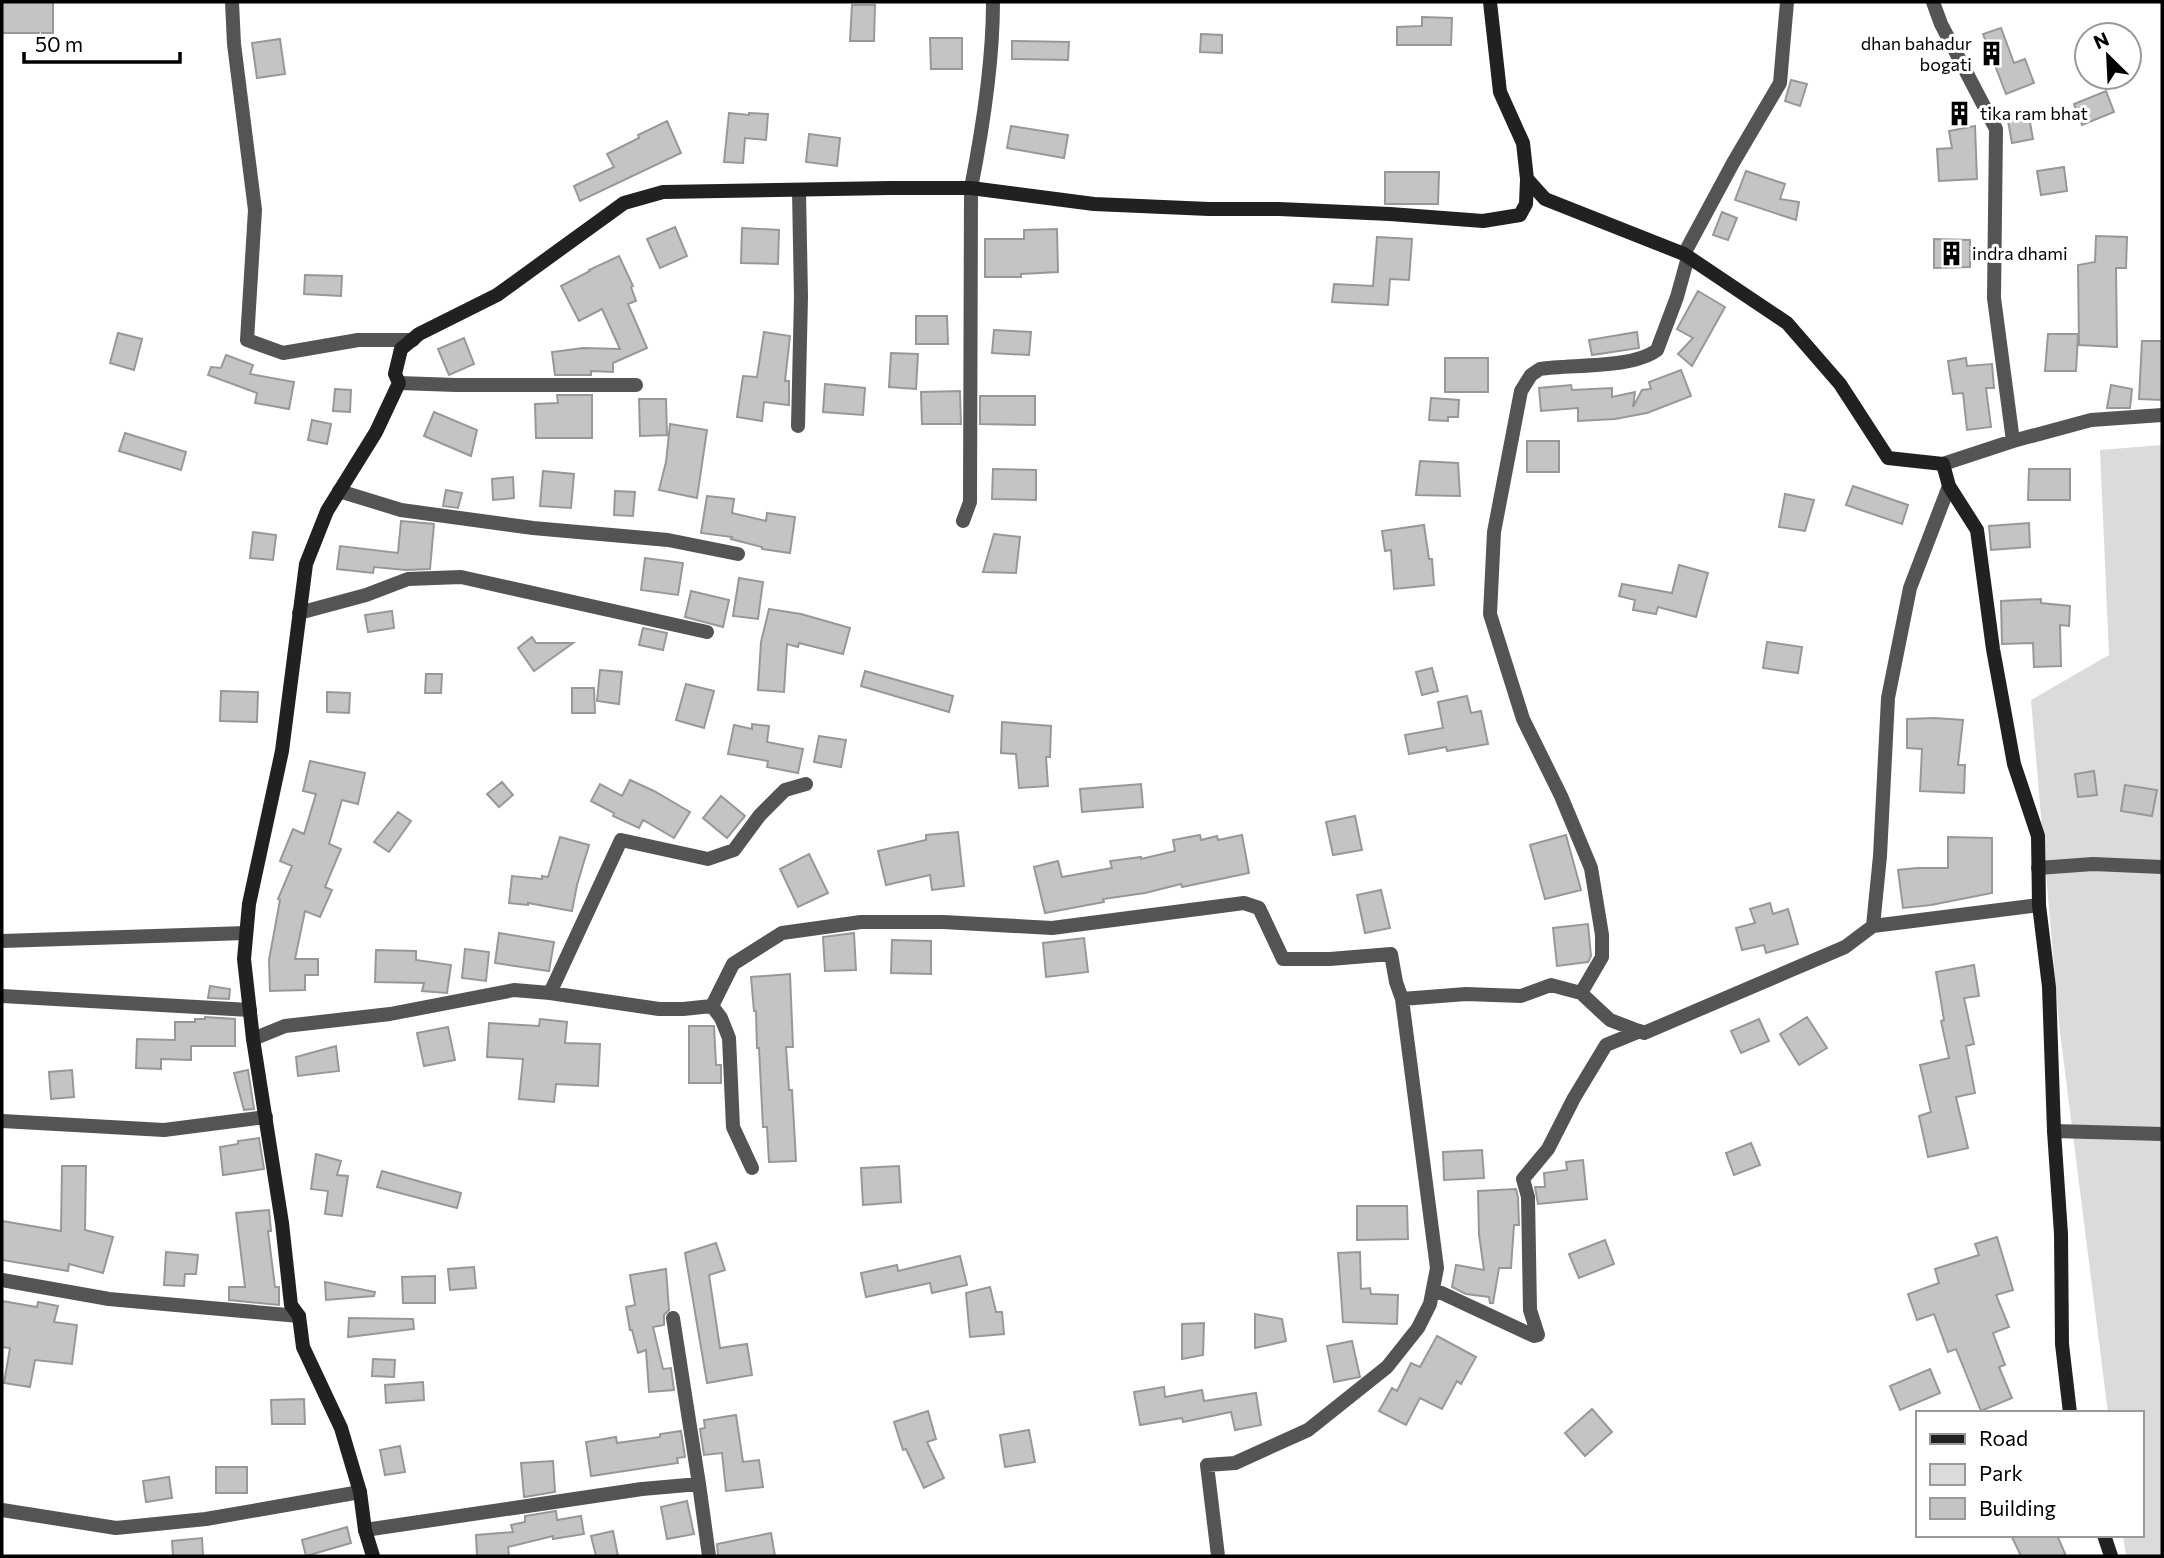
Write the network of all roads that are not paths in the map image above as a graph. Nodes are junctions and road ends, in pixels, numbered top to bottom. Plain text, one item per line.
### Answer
1 (232, 2) edge
2 (993, 2) edge
3 (1490, 2) edge
4 (1787, 2) edge
5 (1933, 2) edge
6 (1527, 179) junction
7 (971, 188) junction
8 (799, 191) junction
9 (1686, 256) junction
10 (412, 340) junction
11 (399, 383) junction
12 (636, 385) dead end
13 (2162, 415) edge
14 (798, 426) dead end
15 (2013, 442) junction
16 (1943, 464) junction
17 (1949, 486) junction
18 (339, 491) junction
19 (963, 521) dead end
20 (738, 554) dead end
21 (299, 613) junction
22 (707, 632) dead end
23 (806, 784) dead end
24 (2162, 867) edge
25 (2038, 868) junction
26 (2039, 905) junction
27 (1873, 926) junction
28 (246, 933) junction
29 (2, 941) edge
30 (550, 993) junction
31 (1581, 993) junction
32 (2, 996) edge
33 (1402, 999) junction
34 (712, 1006) junction
35 (250, 1010) junction
36 (1640, 1031) junction
37 (253, 1039) junction
38 (266, 1117) junction
39 (2, 1121) edge
40 (2054, 1132) junction
41 (2162, 1134) edge
42 (752, 1168) dead end
43 (2, 1280) edge
44 (1433, 1289) junction
45 (299, 1316) junction
46 (673, 1318) dead end
47 (2070, 1411) edge
48 (699, 1484) junction
49 (360, 1492) junction
50 (2, 1510) edge
51 (365, 1530) junction
52 (2105, 1537) edge
53 (373, 1556) edge
54 (709, 1556) edge
55 (1219, 1556) edge
56 (2111, 1556) edge

1 - 10 street
2 - 7 street
3 - 6 street
4 - 9 street
5 - 15 street
6 - 7 street
6 - 9 street
7 - 8 street
7 - 19 street
8 - 10 street
8 - 14 street
9 - 16 street
9 - 31 street
10 - 11 street
11 - 12 street
11 - 18 street
13 - 15 street
15 - 16 street
16 - 17 street
17 - 25 street
17 - 27 street
18 - 20 street
18 - 21 street
21 - 22 street
21 - 28 street
23 - 30 street
24 - 25 street
25 - 26 street
26 - 27 street
26 - 40 street
27 - 36 street
28 - 29 street
28 - 35 street
30 - 34 street
30 - 37 street
31 - 33 street
31 - 36 street
32 - 35 street
33 - 34 street
33 - 44 street
34 - 42 street
35 - 37 street
36 - 44 street
37 - 38 street
38 - 39 street
38 - 45 street
40 - 41 street
40 - 47 street
43 - 45 street
44 - 55 street
45 - 49 street
46 - 48 street
48 - 51 street
48 - 54 street
49 - 50 street
49 - 51 street
51 - 53 street
52 - 56 street

